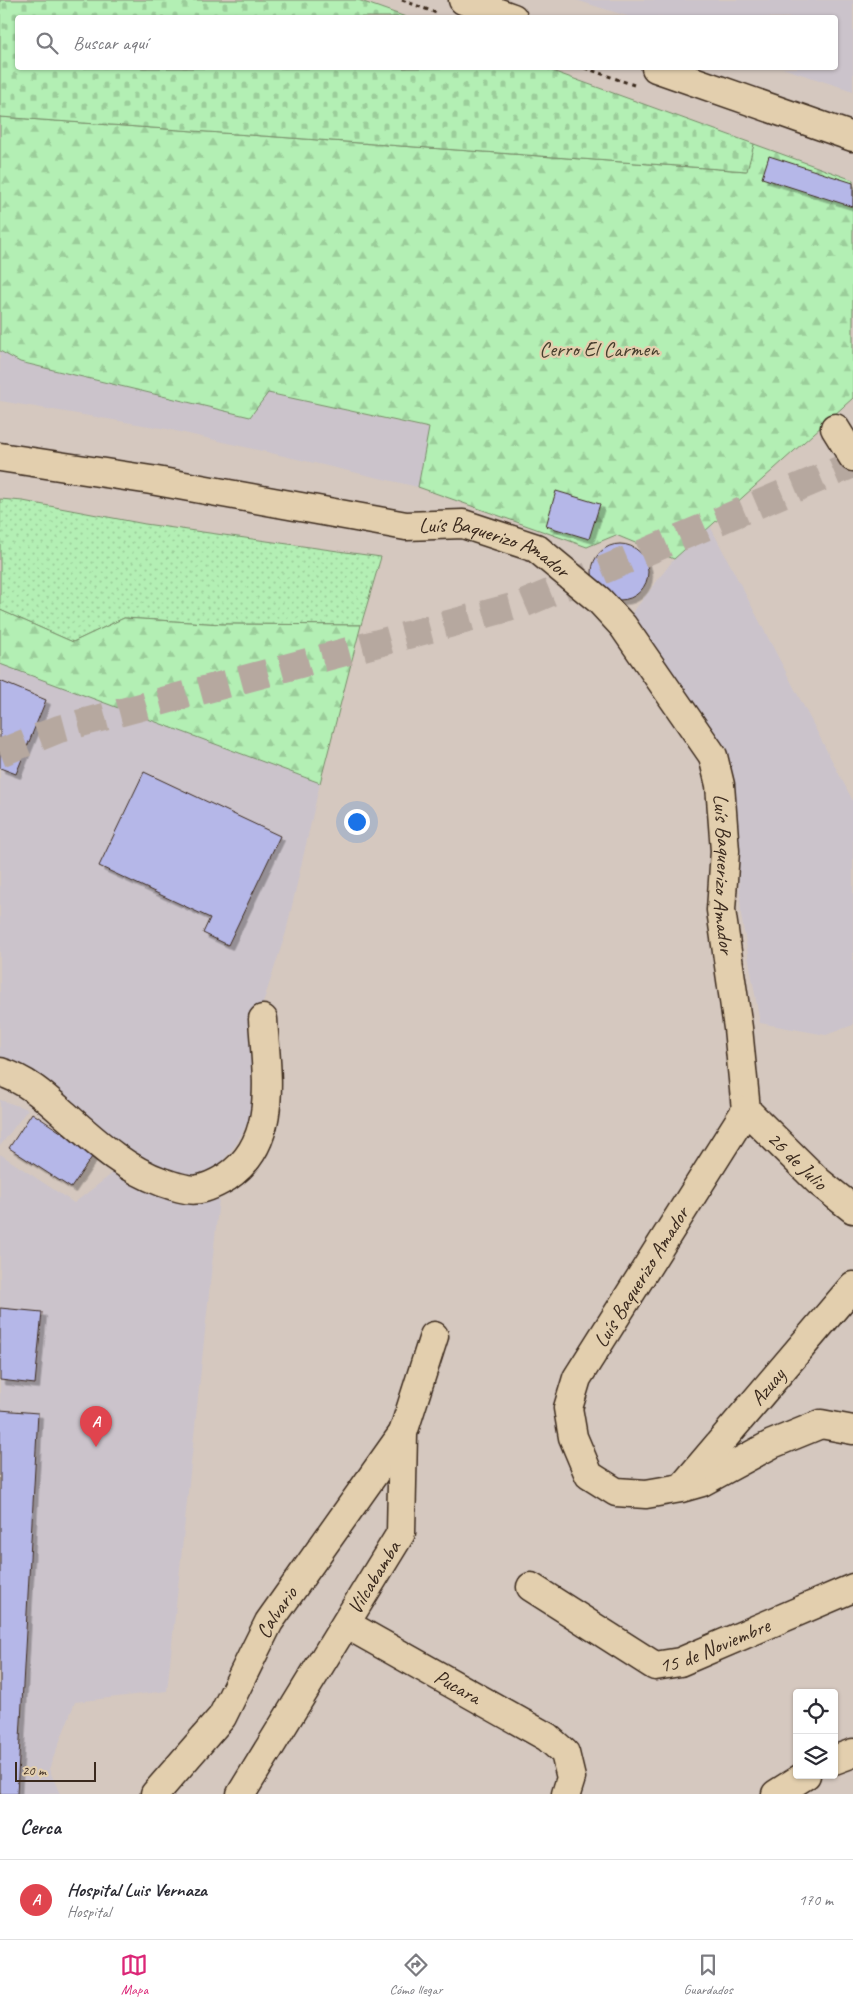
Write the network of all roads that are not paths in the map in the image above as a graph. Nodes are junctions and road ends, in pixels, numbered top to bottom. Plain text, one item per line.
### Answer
1 (452, 7) edge
2 (496, 15) edge
3 (662, 70) edge
4 (853, 137) edge
5 (835, 428) dead end
6 (0, 457) edge
7 (853, 457) edge
8 (263, 1019) dead end
9 (0, 1072) edge
10 (746, 1110) junction
11 (853, 1209) edge
12 (853, 1286) edge
13 (434, 1336) dead end
14 (853, 1430) edge
15 (403, 1432) junction
16 (681, 1488) junction
17 (531, 1587) dead end
18 (853, 1588) edge
19 (346, 1624) junction
20 (853, 1753) edge
21 (838, 1759) edge
22 (800, 1779) edge
23 (156, 1794) edge
24 (241, 1794) edge
25 (566, 1794) edge
26 (776, 1794) edge

1 - 2 street
3 - 4 street
5 - 7 street
6 - 10 street, Luís Baquerizo Amador
8 - 9 street
10 - 11 street, 26 de Julio
10 - 16 street, Luís Baquerizo Amador
12 - 16 street, Azuay
13 - 15 street, Vilcabamba
14 - 16 street, Luís Baquerizo Amador
15 - 19 street, Vilcabamba
15 - 23 street, Calvario
17 - 18 street, 15 de Noviembre
19 - 24 street, Vilcabamba
19 - 25 street, Pucara
20 - 21 street
22 - 26 street

